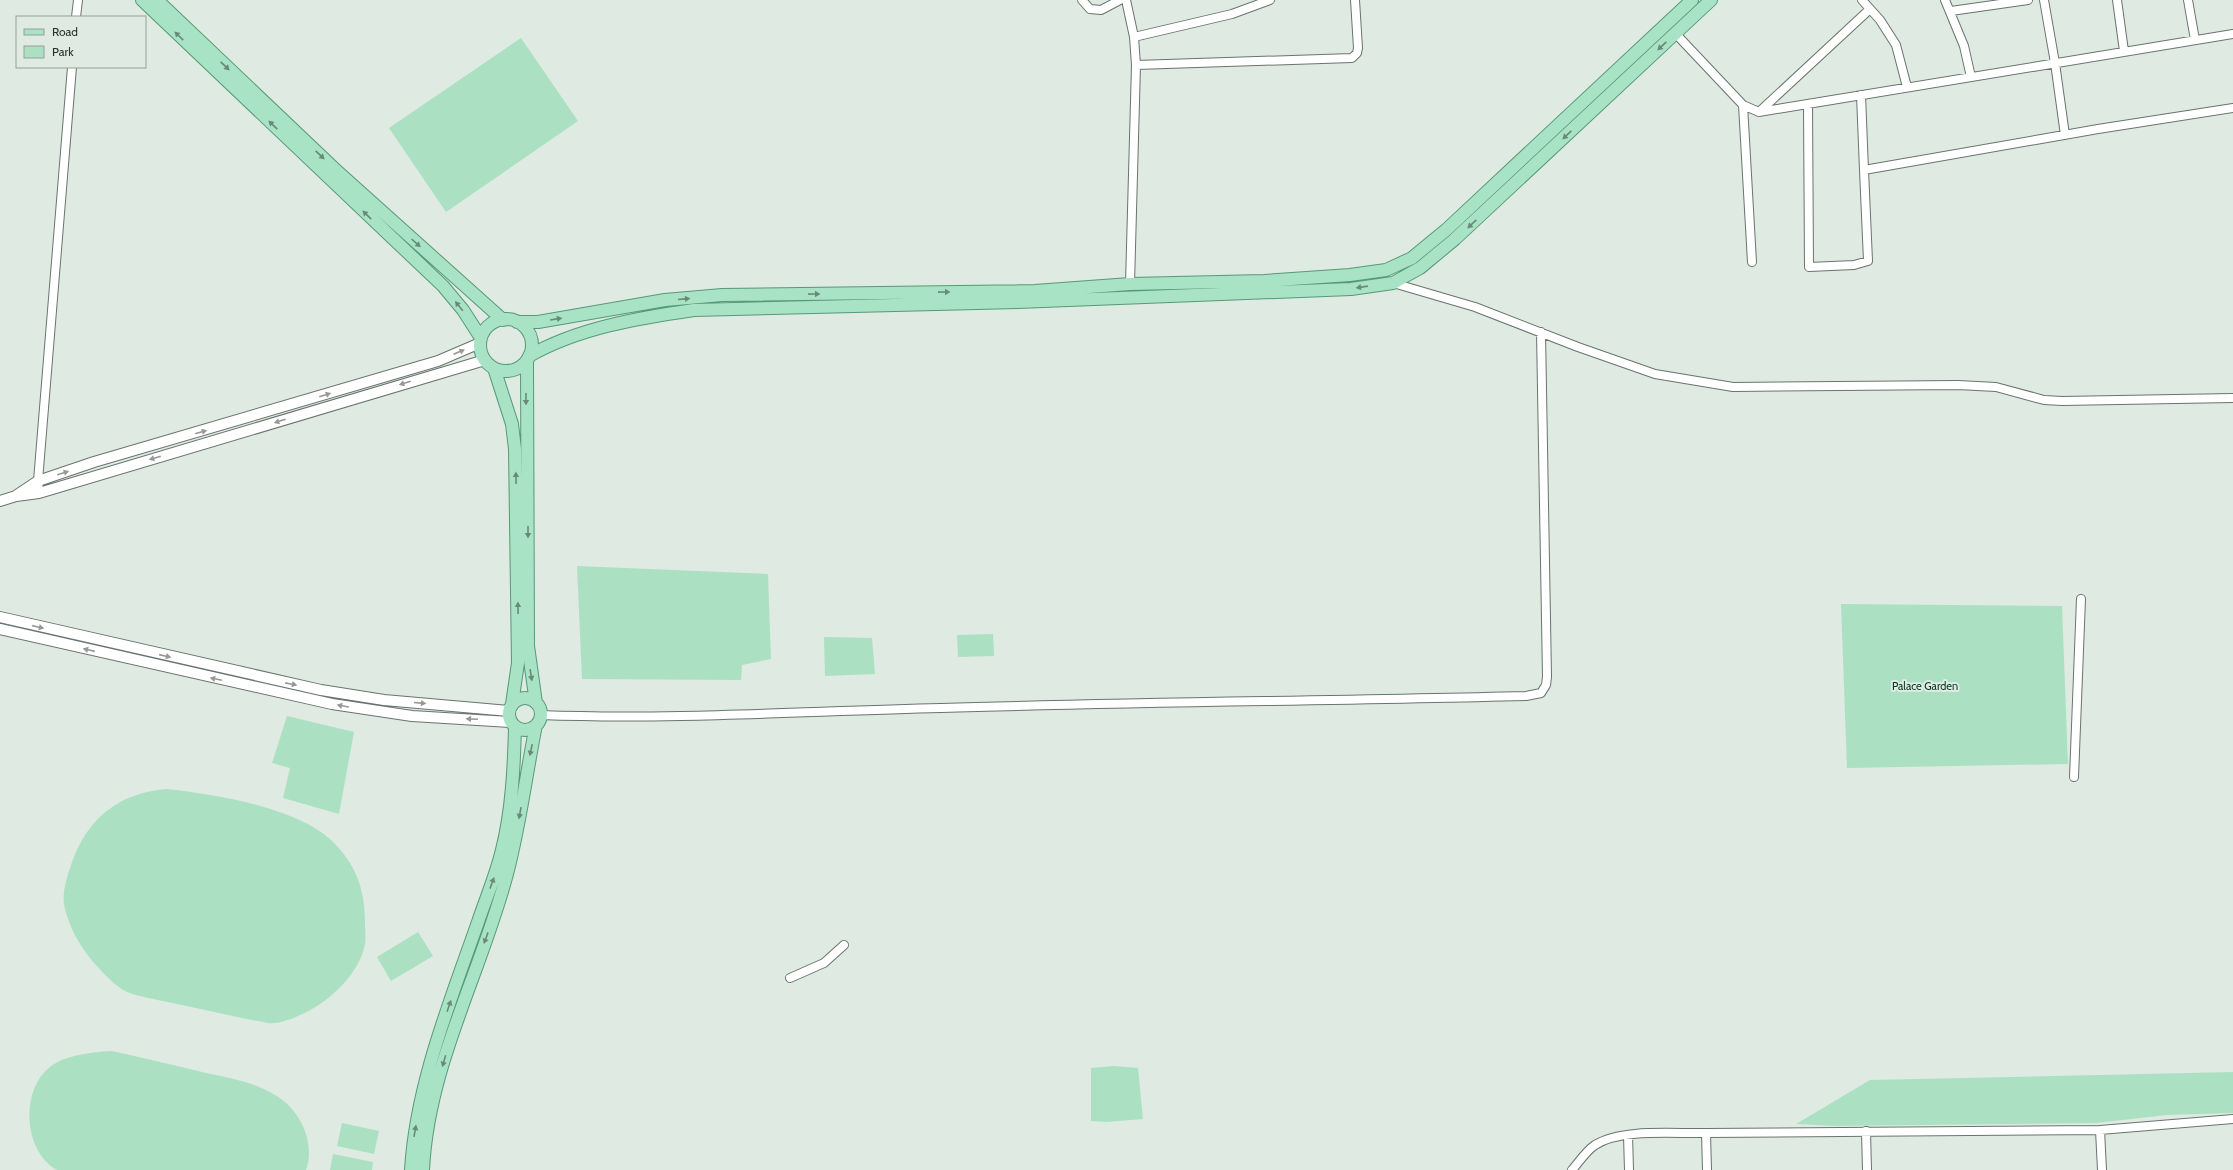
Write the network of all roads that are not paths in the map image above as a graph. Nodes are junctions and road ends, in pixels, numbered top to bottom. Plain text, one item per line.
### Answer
1 (78, 0) edge
2 (142, 0) edge
3 (157, 0) edge
4 (1082, 0) edge
5 (1120, 0) edge
6 (1126, 0) edge
7 (1270, 0) edge
8 (1355, 0) edge
9 (1692, 0) edge
10 (1711, 0) edge
11 (1862, 0) edge
12 (1945, 0) edge
13 (2028, 0) edge
14 (2044, 0) edge
15 (2117, 0) edge
16 (2188, 0) edge
17 (1985, 3) edge
18 (1870, 9) junction
19 (1951, 11) junction
20 (76, 16) edge
21 (1675, 33) junction
22 (2233, 34) edge
23 (1134, 37) junction
24 (2195, 40) junction
25 (2124, 51) junction
26 (2056, 64) junction
27 (1136, 66) junction
28 (72, 68) edge
29 (1971, 77) junction
30 (1907, 87) junction
31 (1861, 95) junction
32 (1808, 104) junction
33 (1743, 105) junction
34 (2233, 108) edge
35 (1760, 112) junction
36 (2065, 135) junction
37 (1864, 170) junction
38 (1752, 262) dead end
39 (1393, 283) junction
40 (1130, 284) junction
41 (504, 320) junction
42 (517, 322) junction
43 (1541, 332) junction
44 (481, 341) junction
45 (528, 358) junction
46 (489, 364) junction
47 (2233, 398) edge
48 (38, 481) junction
49 (39, 493) junction
50 (16, 496) junction
51 (0, 501) edge
52 (2082, 599) dead end
53 (0, 617) edge
54 (0, 629) edge
55 (536, 703) junction
56 (512, 716) junction
57 (538, 720) junction
58 (2074, 777) dead end
59 (844, 945) dead end
60 (790, 978) dead end
61 (2233, 1119) edge
62 (2100, 1130) junction
63 (1866, 1131) junction
64 (1706, 1134) junction
65 (1628, 1135) junction
66 (411, 1170) edge
67 (423, 1170) edge
68 (1572, 1170) edge
69 (1629, 1170) edge
70 (1707, 1170) edge
71 (1867, 1170) edge
72 (2102, 1170) edge

1 - 20 street
44 -> 2 main road
3 -> 41 main road
4 - 5 street
6 - 23 street
7 - 23 street
8 - 27 street
9 - 40 main road
10 - 21 main road
11 - 18 street
12 - 19 street
13 - 17 street
14 - 26 street
15 - 25 street
16 - 24 street
17 - 19 street
18 - 30 street
18 - 35 street
19 - 29 street
21 - 33 street
21 -> 39 main road
22 - 24 street
23 - 27 street
24 - 25 street
25 - 26 street
26 - 29 street
26 - 36 street
27 - 40 street
28 - 48 street
29 - 30 street
30 - 31 street
31 - 32 street
31 - 37 street
32 - 35 street
32 - 37 street
33 - 35 street
33 - 38 street
34 - 36 street
36 - 37 street
39 - 43 street
39 -> 45 main road
42 -> 40 main road
41 - 42 main road
41 - 44 main road
42 - 45 main road
43 - 47 street
43 - 57 street
44 - 46 main road
48 -> 44 street
45 - 46 main road
45 -> 55 main road
46 -> 49 street
56 -> 46 main road
48 - 49 street
48 - 50 street
49 - 50 street
50 - 51 street
52 - 58 street
53 -> 56 street
56 -> 54 street
55 - 56 main road
55 - 57 main road
56 - 57 main road
66 -> 56 main road
57 -> 67 main road
59 - 60 street
61 - 62 street
62 - 63 street
62 - 72 street
63 - 64 street
63 - 71 street
64 - 65 street
64 - 70 street
65 - 68 street
65 - 69 street

